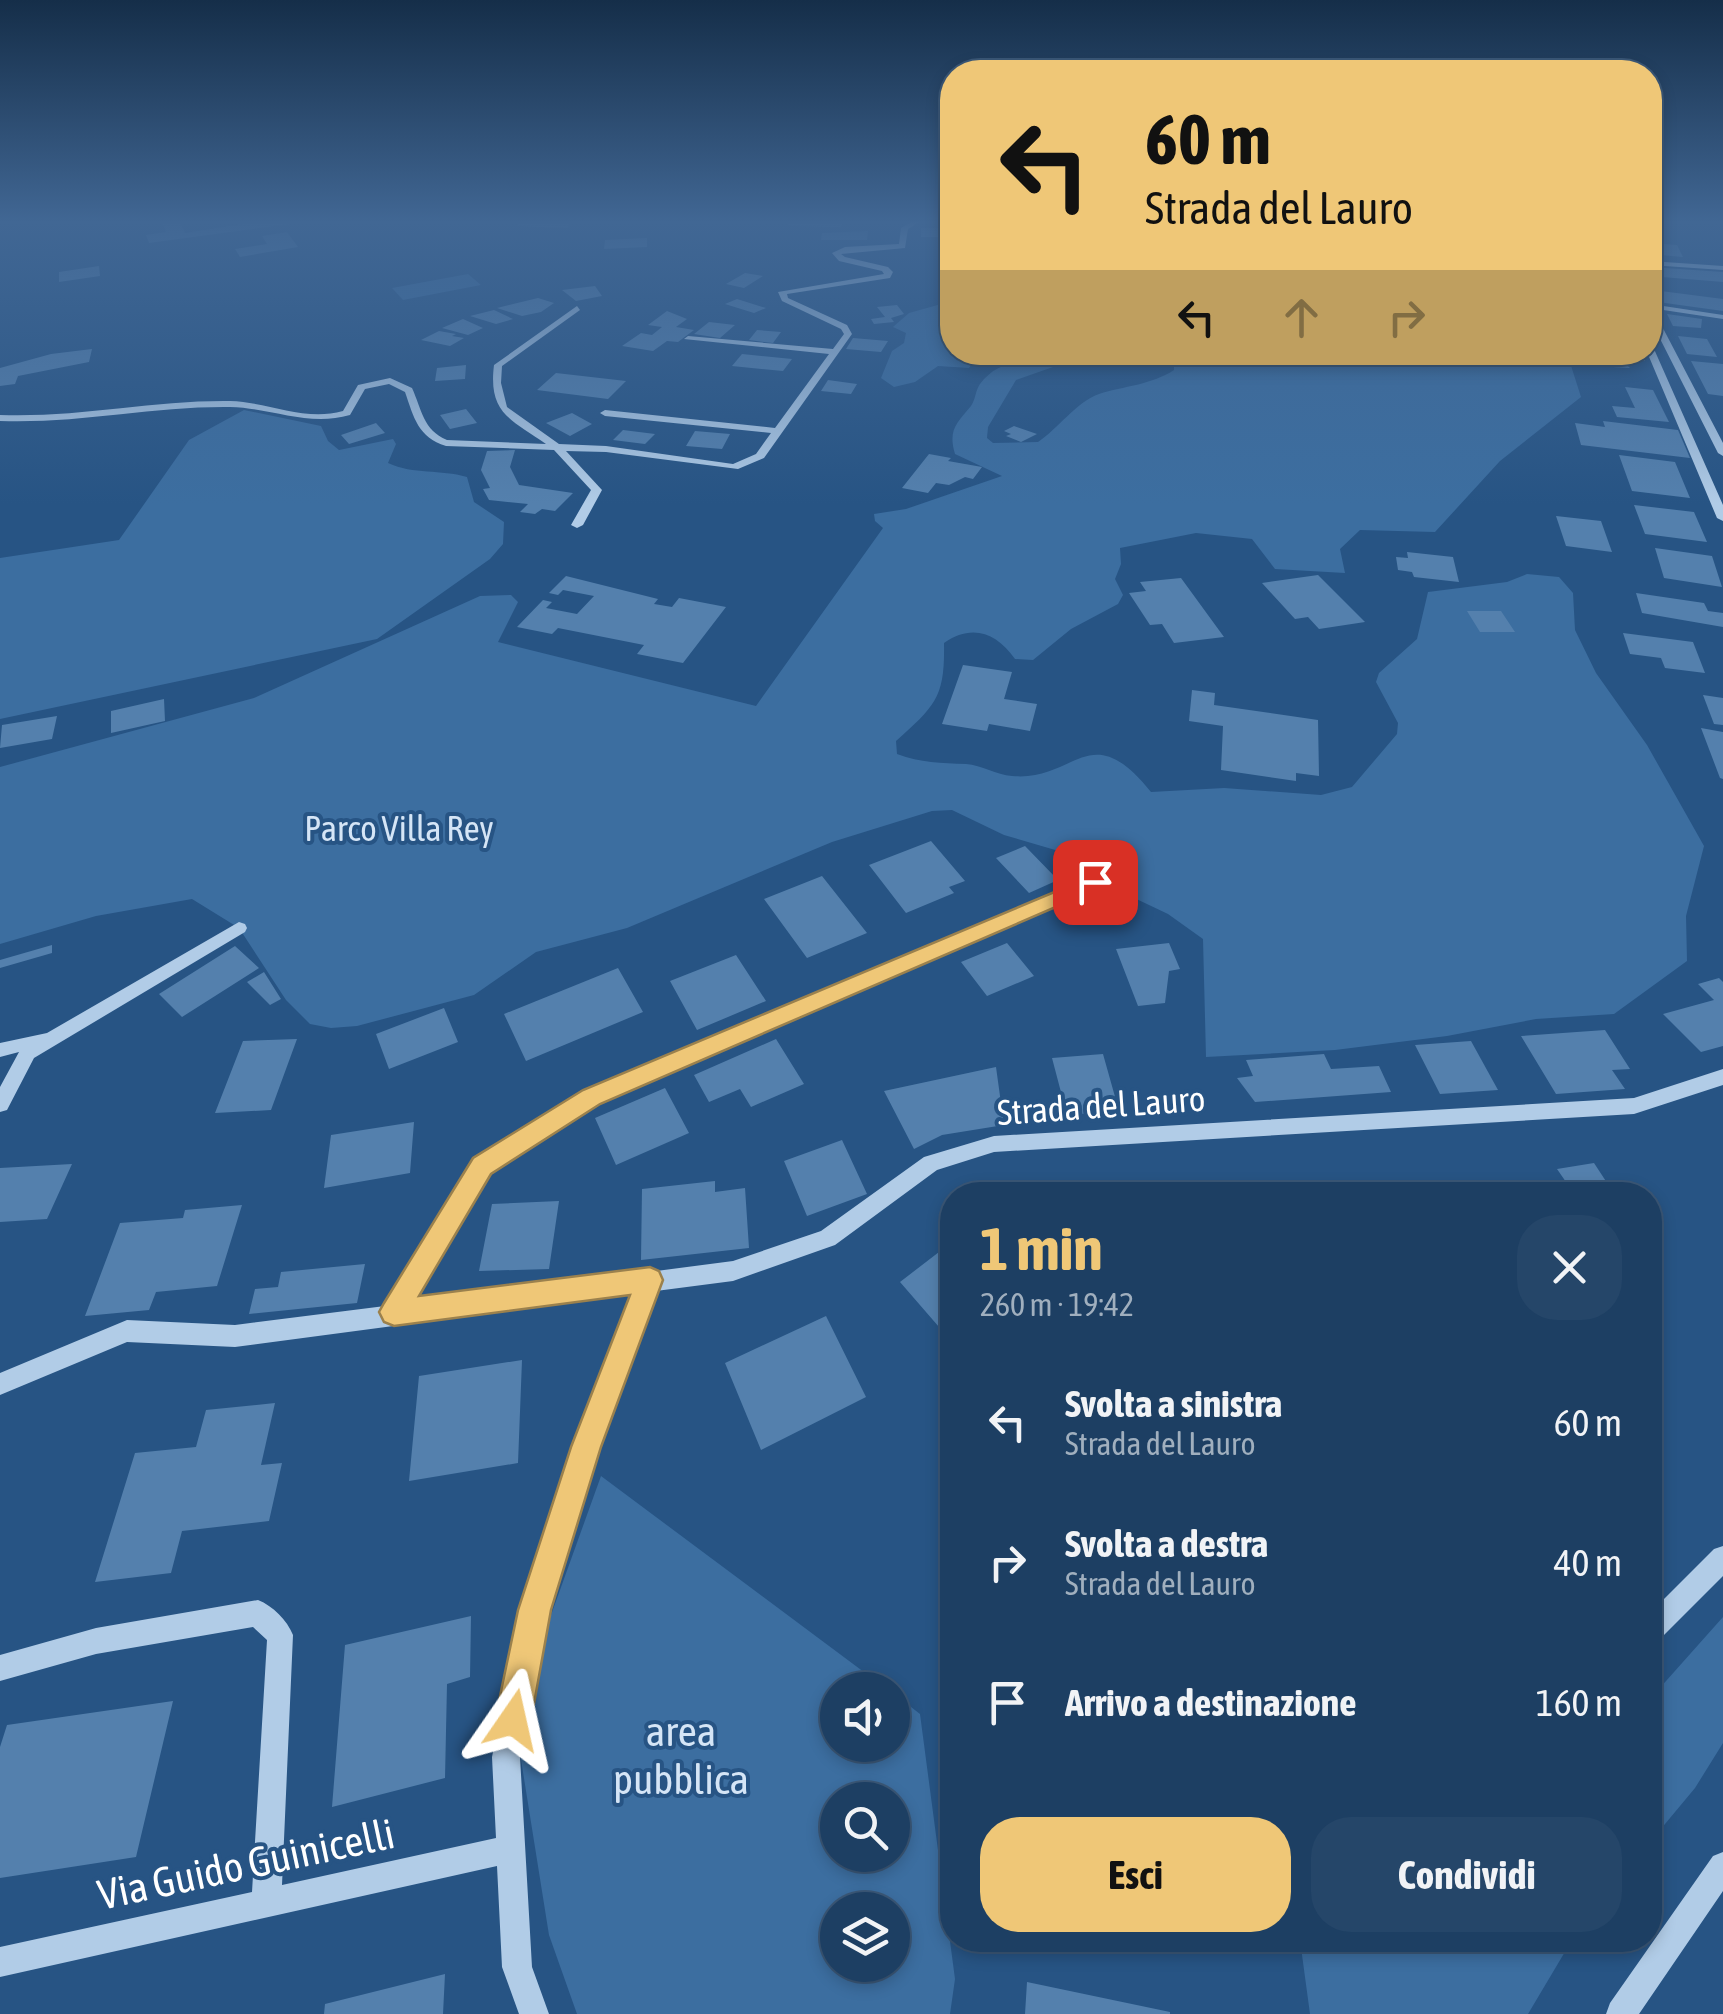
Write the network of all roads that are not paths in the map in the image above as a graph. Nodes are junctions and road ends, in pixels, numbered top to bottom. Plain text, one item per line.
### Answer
1 (566, 316) edge
2 (820, 316) edge
3 (1662, 333) edge
4 (688, 338) dead end
5 (835, 352) junction
6 (1657, 365) edge
7 (606, 413) dead end
8 (0, 418) edge
9 (1681, 424) junction
10 (1709, 426) junction
11 (1723, 428) edge
12 (776, 432) junction
13 (557, 448) junction
14 (1723, 453) edge
15 (1723, 518) edge
16 (578, 524) dead end
17 (1095, 882) dead end
18 (239, 928) dead end
19 (61, 1034) junction
20 (0, 1050) edge
21 (1723, 1077) edge
22 (0, 1104) edge
23 (650, 1280) junction
24 (394, 1312) junction
25 (0, 1384) edge
26 (1723, 1558) edge
27 (1662, 1619) edge
28 (0, 1668) edge
29 (511, 1848) junction
30 (1723, 1866) edge
31 (266, 1903) junction
32 (0, 1962) edge
33 (534, 2014) edge
34 (1622, 2014) edge

1 - 13 street
2 - 5 street
3 - 10 street
4 - 5 street
5 - 12 street
6 - 9 street
7 - 12 street
8 - 13 street
9 - 10 street
9 - 15 street
10 - 11 street
10 - 14 street
12 - 13 street
13 - 16 street
17 - 24 street
18 - 19 street
19 - 20 street
19 - 22 street
21 - 23 street, Strada del Lauro
23 - 24 street, Strada del Lauro
23 - 29 street
24 - 25 street, Strada del Lauro
26 - 27 street
28 - 31 street
29 - 31 street, Via Guido Guinicelli
29 - 33 street
30 - 34 street
31 - 32 street, Via Guido Guinicelli

